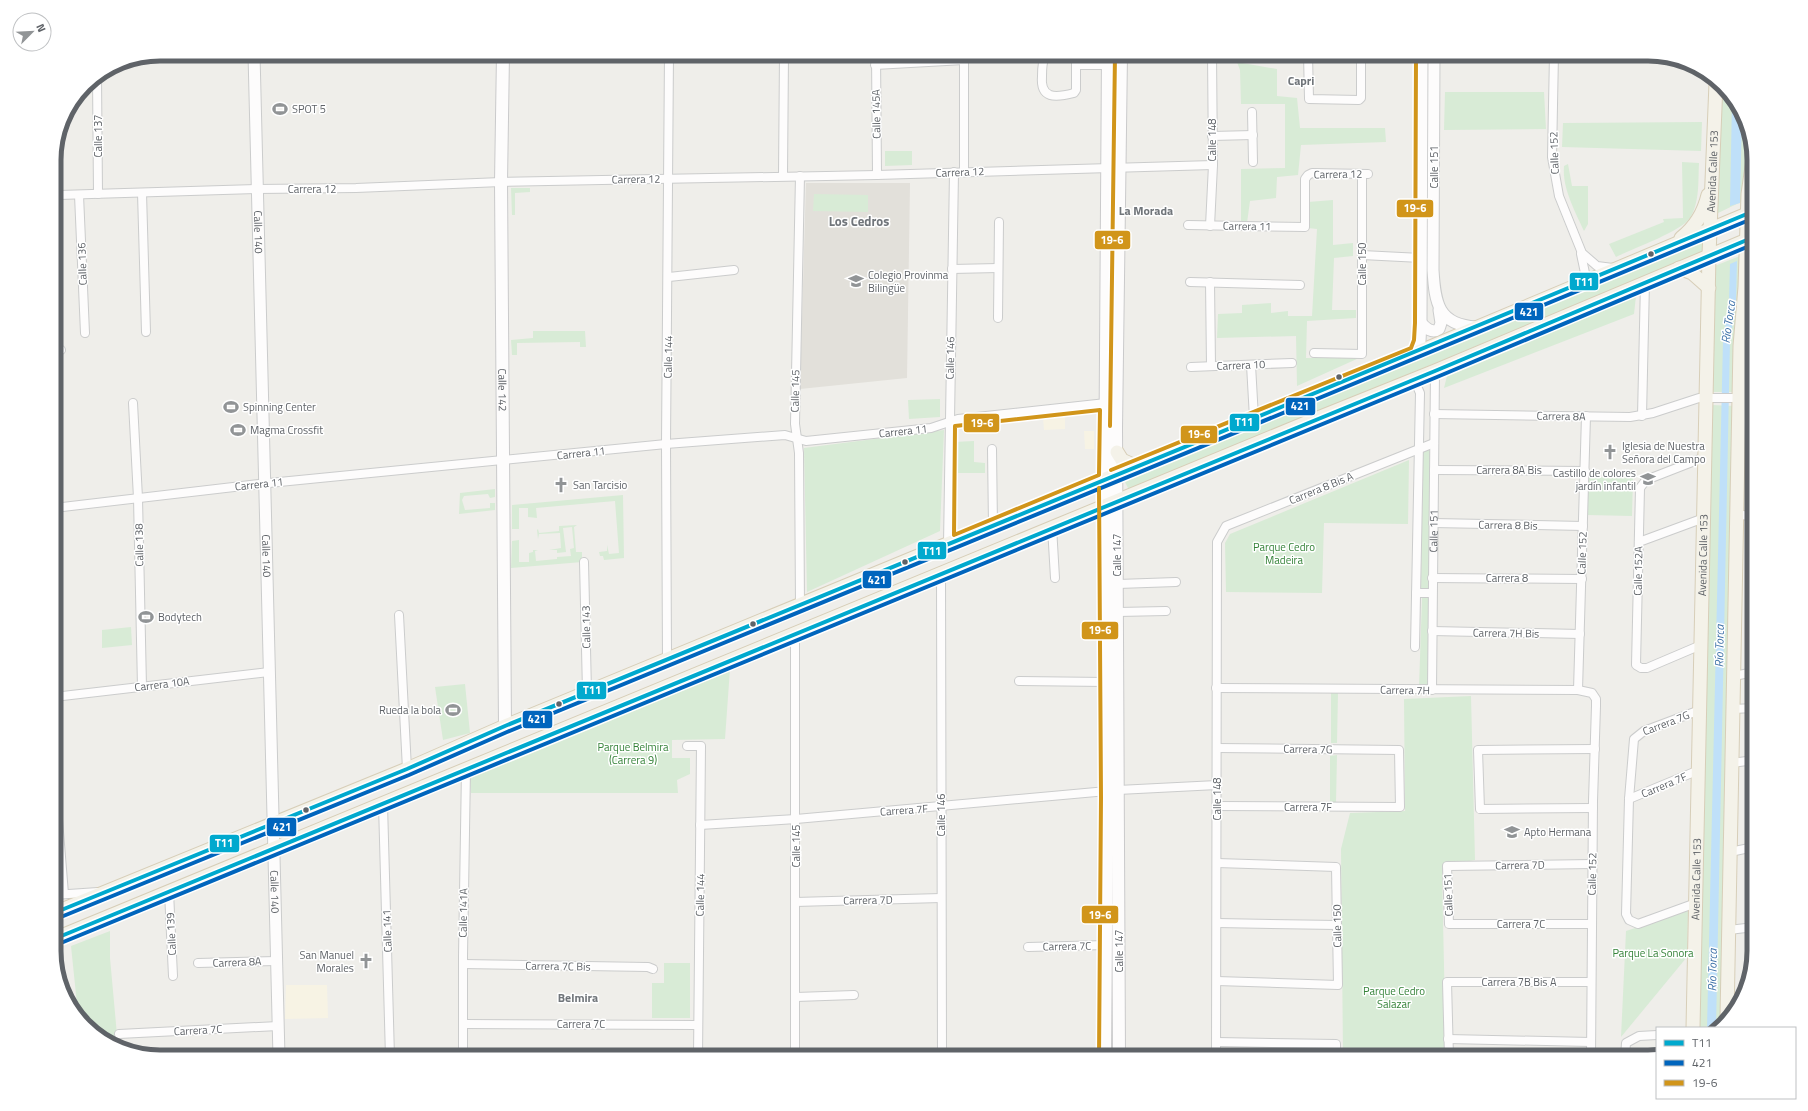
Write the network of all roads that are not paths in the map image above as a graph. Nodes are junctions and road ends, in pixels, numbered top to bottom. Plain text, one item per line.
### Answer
1 (254, 61) edge
2 (503, 61) edge
3 (669, 61) edge
4 (784, 61) edge
5 (875, 61) edge
6 (920, 61) edge
7 (964, 61) edge
8 (1043, 61) edge
9 (1076, 61) edge
10 (1102, 61) edge
11 (1108, 61) edge
12 (1121, 61) edge
13 (1212, 61) edge
14 (1308, 61) edge
15 (1361, 61) edge
16 (1422, 61) edge
17 (1434, 61) edge
18 (1554, 61) edge
19 (875, 65) junction
20 (1076, 65) junction
21 (97, 84) edge
22 (1716, 89) edge
23 (1252, 112) dead end
24 (1253, 135) junction
25 (1212, 136) junction
26 (1253, 162) dead end
27 (1212, 165) junction
28 (1108, 167) junction
29 (1121, 167) junction
30 (1713, 171) junction
31 (954, 172) junction
32 (964, 172) junction
33 (1365, 174) joint
34 (877, 175) junction
35 (783, 176) junction
36 (800, 176) junction
37 (669, 179) junction
38 (501, 182) junction
39 (257, 189) junction
40 (142, 193) junction
41 (98, 194) junction
42 (61, 195) edge
43 (79, 195) junction
44 (1747, 213) edge
45 (999, 222) dead end
46 (1188, 225) dead end
47 (1210, 226) junction
48 (1305, 227) joint
49 (1710, 228) junction
50 (1747, 240) edge
51 (1674, 244) junction
52 (1580, 248) junction
53 (1362, 255) junction
54 (1709, 256) junction
55 (1421, 258) junction
56 (1618, 267) junction
57 (998, 268) junction
58 (1679, 268) junction
59 (952, 269) junction
60 (734, 270) dead end
61 (669, 277) junction
62 (1190, 282) dead end
63 (1210, 282) junction
64 (1645, 282) junction
65 (1579, 283) junction
66 (1300, 285) dead end
67 (1709, 288) junction
68 (1437, 301) junction
69 (998, 318) dead end
70 (1421, 323) junction
71 (1476, 327) junction
72 (146, 332) dead end
73 (85, 333) dead end
74 (1416, 352) junction
75 (1314, 353) dead end
76 (1292, 363) dead end
77 (1250, 365) junction
78 (1211, 366) junction
79 (1190, 367) dead end
80 (1435, 371) junction
81 (1411, 381) junction
82 (1736, 398) junction
83 (1747, 398) edge
84 (1685, 401) junction
85 (1710, 402) junction
86 (133, 403) dead end
87 (1106, 403) junction
88 (1434, 414) junction
89 (1586, 416) junction
90 (1642, 416) junction
91 (1254, 418) junction
92 (949, 421) junction
93 (796, 440) junction
94 (1434, 443) junction
95 (666, 444) junction
96 (992, 448) dead end
97 (1419, 449) junction
98 (1116, 452) junction
99 (1705, 457) junction
100 (503, 460) junction
101 (1135, 466) junction
102 (1434, 470) junction
103 (1585, 471) junction
104 (1111, 476) junction
105 (266, 483) junction
106 (138, 498) junction
107 (1111, 503) junction
108 (61, 507) edge
109 (1737, 514) junction
110 (1747, 516) edge
111 (1704, 518) junction
112 (1433, 523) junction
113 (993, 526) junction
114 (1583, 526) junction
115 (1052, 527) junction
116 (1217, 542) joint
117 (1639, 542) junction
118 (948, 544) junction
119 (584, 562) dead end
120 (941, 574) junction
121 (1055, 578) dead end
122 (1432, 578) junction
123 (1582, 579) junction
124 (1176, 582) dead end
125 (1118, 584) junction
126 (1416, 593) junction
127 (1432, 593) junction
128 (800, 606) junction
129 (1166, 611) dead end
130 (1118, 612) junction
131 (399, 616) dead end
132 (1432, 631) junction
133 (795, 634) junction
134 (1580, 634) junction
135 (1701, 645) junction
136 (1415, 647) dead end
137 (667, 660) junction
138 (269, 672) junction
139 (1747, 673) edge
140 (1734, 676) junction
141 (1019, 682) dead end
142 (1106, 682) junction
143 (142, 687) junction
144 (1216, 688) junction
145 (1432, 690) junction
146 (1578, 690) junction
147 (587, 692) junction
148 (1592, 693) joint
149 (61, 696) edge
150 (1747, 708) edge
151 (1733, 709) junction
152 (1700, 710) junction
153 (505, 726) junction
154 (688, 746) dead end
155 (1216, 748) junction
156 (1595, 749) junction
157 (1747, 761) edge
158 (1732, 763) junction
159 (407, 769) junction
160 (466, 769) junction
161 (1699, 770) junction
162 (1216, 785) junction
163 (1113, 790) junction
164 (1629, 799) junction
165 (383, 804) junction
166 (1216, 806) junction
167 (942, 807) junction
168 (1400, 807) joint
169 (1593, 808) junction
170 (796, 819) junction
171 (273, 824) junction
172 (700, 825) junction
173 (1747, 848) edge
174 (274, 849) junction
175 (1730, 852) junction
176 (61, 857) edge
177 (1216, 863) junction
178 (1592, 864) junction
179 (1447, 866) joint
180 (107, 891) junction
181 (168, 892) junction
182 (61, 894) edge
183 (64, 894) junction
184 (941, 898) junction
185 (796, 902) junction
186 (1696, 903) junction
187 (61, 910) edge
188 (1216, 923) junction
189 (1336, 924) junction
190 (1449, 924) joint
191 (1592, 924) junction
192 (1747, 928) edge
193 (1729, 930) junction
194 (61, 936) edge
195 (1106, 945) junction
196 (1028, 947) dead end
197 (277, 960) junction
198 (198, 963) dead end
199 (463, 964) junction
200 (653, 969) dead end
201 (173, 976) dead end
202 (1216, 981) junction
203 (1591, 982) junction
204 (854, 995) dead end
205 (796, 997) junction
206 (1727, 1011) edge
207 (463, 1024) junction
208 (698, 1025) junction
209 (278, 1026) junction
210 (1693, 1027) edge
211 (118, 1034) dead end
212 (1656, 1035) edge
213 (1448, 1039) junction
214 (1216, 1042) junction
215 (1591, 1042) junction
216 (279, 1050) edge
217 (390, 1050) edge
218 (463, 1050) edge
219 (698, 1050) edge
220 (795, 1050) edge
221 (942, 1050) edge
222 (1105, 1050) edge
223 (1119, 1050) edge
224 (1216, 1050) edge
225 (1336, 1050) edge
226 (1449, 1050) edge
227 (1591, 1050) edge
228 (1626, 1050) edge

1 - 39 street, Calle 140
2 - 38 main road, Calle 142
3 - 37 street, Calle 144
4 - 35 street
5 - 19 street, Calle 145A
6 - 19 street
7 - 32 street
8 - 20 street
9 - 20 street
10 - 20 street
11 - 28 main road, Calle 147
12 - 29 main road, Calle 147
13 - 25 street, Calle 148
14 - 15 street
16 - 55 street, Calle 151
17 - 68 street, Calle 151
18 - 52 street, Calle 152
19 - 34 street, Calle 145A
21 - 41 street, Calle 137
22 - 30 main road, Avenida Calle 153
23 - 24 street
24 - 25 street
24 - 26 street
25 - 27 street, Calle 148
27 - 29 street, Carrera 12
27 - 47 street, Calle 148
28 - 29 street, Carrera 12
28 - 32 street, Carrera 12
28 - 87 main road, Calle 147
29 - 98 main road, Calle 147
30 - 49 main road, Avenida Calle 153
30 - 51 main road
31 - 32 street, Carrera 12
31 - 34 street, Carrera 12
31 - 59 street, Calle 146
33 - 48 street, Carrera 12
33 - 53 street, Calle 150
34 - 36 street, Carrera 12
35 - 36 street, Carrera 12
35 - 37 street, Carrera 12
36 - 93 street, Calle 145
37 - 38 street, Carrera 12
37 - 61 street, Calle 144
38 - 39 street, Carrera 12
38 - 100 main road, Calle 142
39 - 40 street, Carrera 12
39 - 105 street, Calle 140
40 - 41 street, Carrera 12
40 - 72 street
41 - 43 street, Carrera 12
42 - 43 street, Carrera 12
43 - 73 street, Calle 136
44 - 49 main road
45 - 57 street
46 - 47 street, Carrera 11
47 - 48 street, Carrera 11
49 - 51 main road
49 - 54 main road, Avenida Calle 153
50 - 54 main road
50 - 82 main road
51 - 56 main road
52 - 56 street, Calle 152
52 - 65 street, Calle 152
53 - 55 street
53 - 75 street, Calle 150
54 - 58 main road
54 - 67 main road, Avenida Calle 153
55 - 70 street, Calle 151
56 - 65 main road
57 - 59 street
57 - 69 street
58 - 64 main road
58 - 67 main road
59 - 92 street, Calle 146
60 - 61 street
61 - 95 street, Calle 144
62 - 63 street
63 - 66 street
63 - 78 street
64 - 80 main road
64 - 90 street
65 - 71 main road
67 - 85 main road, Avenida Calle 153
68 - 70 street
68 - 71 street, Calle 151
70 - 74 street, Calle 151
71 - 74 main road
74 - 91 main road
76 - 77 street, Carrera 10
77 - 78 street, Carrera 10
77 - 91 street
78 - 79 street, Carrera 10
80 - 81 main road
80 - 88 street, Calle 151
81 - 97 street, Calle 151
81 - 107 main road
82 - 83 street, Carrera 8A
82 - 85 street, Carrera 8A
82 - 109 main road
84 - 85 street, Carrera 8A
84 - 85 street, Carrera 8A
84 - 90 street, Carrera 8A
85 - 99 main road, Avenida Calle 153
86 - 106 street, Calle 138
87 - 92 street, Carrera 11
87 - 104 main road, Calle 147
88 - 89 street, Carrera 8A
88 - 94 street, Calle 151
89 - 90 street, Carrera 8A
89 - 103 street, Calle 152
91 - 101 main road
92 - 93 street, Carrera 11
92 - 118 street, Calle 146
93 - 95 street, Carrera 11
93 - 128 street, Calle 145
94 - 97 street, Carrera 8 Bis A
94 - 102 street, Calle 151
95 - 100 street, Carrera 11
95 - 137 street, Calle 144
96 - 113 street
97 - 116 street, Carrera 8 Bis A
97 - 126 street, Calle 151
98 - 101 main road
98 - 104 main road, Calle 147
99 - 111 main road, Avenida Calle 153
99 - 117 street, Calle 152A
100 - 105 street, Carrera 11
100 - 153 main road, Calle 142
101 - 104 main road
102 - 103 street, Carrera 8A Bis
102 - 112 street, Calle 151
103 - 114 street, Calle 152
104 - 107 main road, Calle 147
104 - 113 main road
105 - 106 street, Carrera 11
105 - 138 street, Calle 140
106 - 108 street, Carrera 11
106 - 143 street, Calle 138
107 - 115 main road
107 - 125 main road, Calle 147
107 - 142 main road, Calle 147
109 - 110 street
109 - 140 main road
111 - 117 street
111 - 135 main road, Avenida Calle 153
112 - 114 street, Carrera 8 Bis
112 - 122 street, Calle 151
113 - 118 main road
114 - 123 street, Calle 152
115 - 120 main road
115 - 121 street
116 - 144 street, Calle 148
117 - 135 street, Calle 152A
118 - 128 main road
119 - 147 street, Calle 143
120 - 133 main road
120 - 167 street, Calle 146
122 - 123 street, Carrera 8
122 - 127 street, Calle 151
123 - 134 street, Calle 152
124 - 125 street
125 - 130 main road, Calle 147
126 - 127 street
126 - 136 street, Calle 151
127 - 132 street, Calle 151
128 - 137 main road
129 - 130 street
130 - 163 main road, Calle 147
131 - 159 street
132 - 134 street, Carrera 7H Bis
132 - 145 street, Calle 151
133 - 160 main road
133 - 170 street, Calle 145
134 - 146 street, Calle 152
135 - 152 main road, Avenida Calle 153
137 - 147 main road
138 - 143 street, Carrera 10A
138 - 171 street, Calle 140
139 - 140 street
140 - 151 main road
141 - 142 street
142 - 163 main road, Calle 147
143 - 149 street, Carrera 10A
144 - 145 street, Carrera 7H
144 - 155 street, Calle 148
145 - 146 street, Carrera 7H
146 - 148 street, Carrera 7H
147 - 153 main road
148 - 156 street, Calle 152
150 - 151 street
151 - 158 main road
152 - 161 main road, Avenida Calle 153
152 - 164 street, Carrera 7G
153 - 159 main road
154 - 172 street, Calle 144
155 - 162 street, Calle 148
155 - 168 street, Carrera 7G
156 - 169 street, Calle 152
156 - 169 street
157 - 158 street
158 - 175 main road
159 - 171 main road
160 - 165 main road
160 - 199 street, Calle 141A
161 - 164 street, Carrera 7F
161 - 186 main road, Avenida Calle 153
162 - 163 street, Carrera 7F
162 - 166 street, Calle 148
163 - 167 street, Carrera 7F
163 - 195 main road, Calle 147
163 - 223 main road, Calle 147
164 - 186 street
165 - 174 main road
165 - 217 street, Calle 141
166 - 168 street, Carrera 7F
166 - 177 street, Calle 148
167 - 170 street, Carrera 7F
167 - 184 street, Calle 146
169 - 178 street, Calle 152
170 - 172 street, Carrera 7F
170 - 185 street, Calle 145
171 - 174 street, Calle 140
171 - 180 main road
172 - 208 street, Calle 144
173 - 175 street
174 - 181 main road
174 - 197 street, Calle 140
175 - 193 main road
176 - 183 street
177 - 188 street, Calle 148
177 - 189 street, Calle 150
178 - 179 street, Carrera 7D
178 - 191 street, Calle 152
179 - 190 street, Calle 151
180 - 183 street
180 - 187 main road
181 - 194 main road
181 - 201 street, Calle 139
182 - 183 street
184 - 185 street, Carrera 7D
184 - 221 street, Calle 146
185 - 205 street, Calle 145
186 - 210 main road, Avenida Calle 153
188 - 189 street
188 - 202 street, Calle 148
189 - 202 street, Calle 150
190 - 191 street, Carrera 7C
191 - 203 street, Calle 152
192 - 193 street
193 - 206 main road
195 - 196 street, Carrera 7C
195 - 222 main road, Calle 147
197 - 198 street, Carrera 8A
197 - 209 street, Calle 140
199 - 200 street, Carrera 7C Bis
199 - 207 street, Calle 141A
202 - 214 street, Calle 148
203 - 213 street, Carrera 7B Bis A
203 - 215 street, Calle 152
204 - 205 street
205 - 220 street, Calle 145
207 - 208 street, Carrera 7C
207 - 218 street, Calle 141A
208 - 219 street, Calle 144
209 - 211 street, Carrera 7C
209 - 216 street, Calle 140
212 - 228 street
213 - 215 street
213 - 226 street
214 - 224 street, Calle 148
214 - 225 street
215 - 227 street, Calle 152

